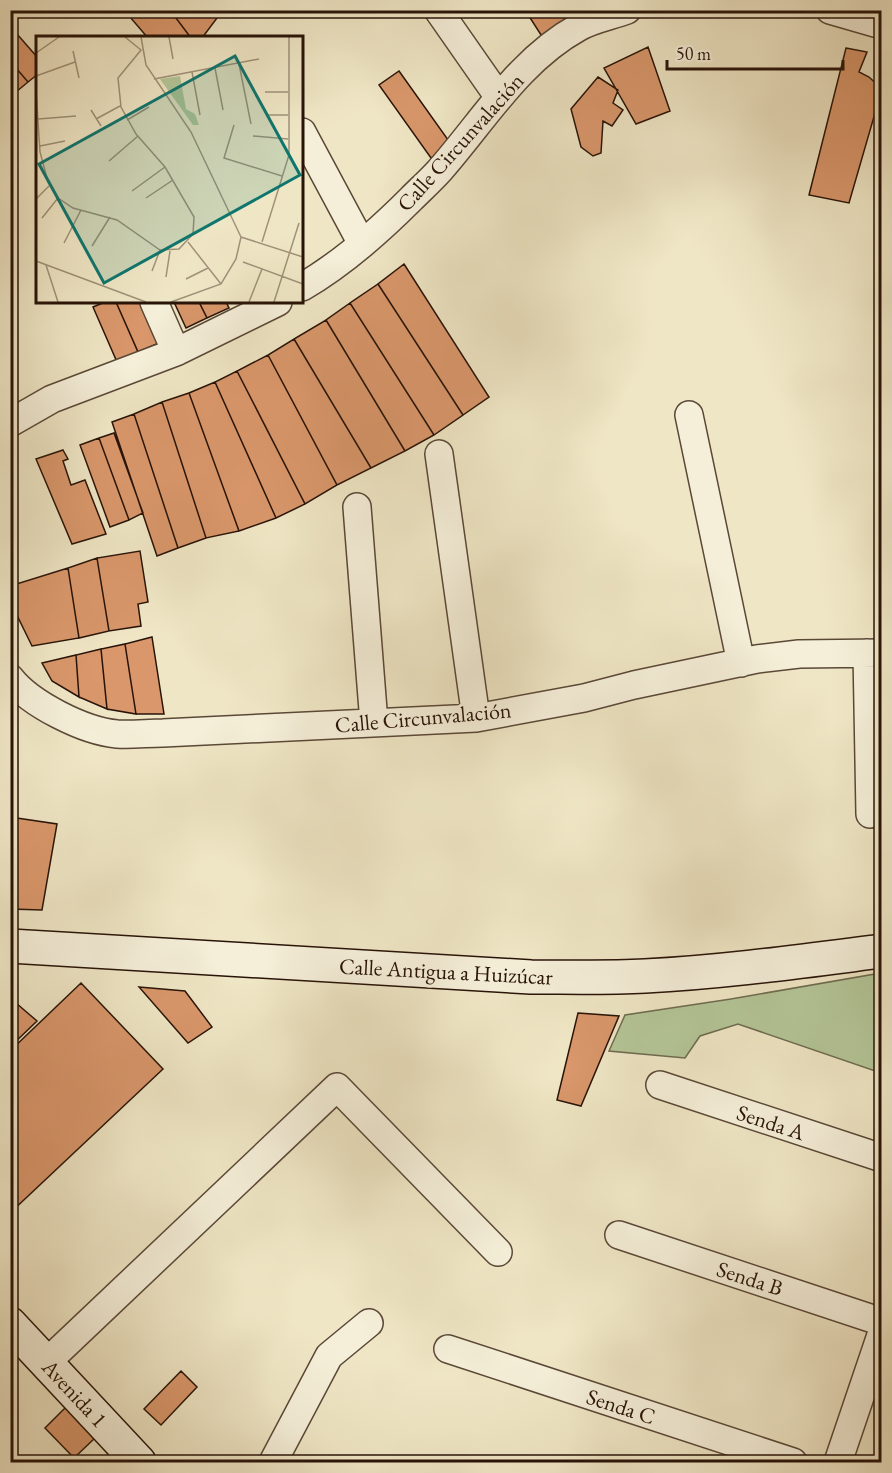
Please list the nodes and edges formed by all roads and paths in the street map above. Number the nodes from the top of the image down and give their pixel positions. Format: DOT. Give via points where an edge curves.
graph roads {
  1 [pos="438,10"];
  2 [pos="627,10"];
  3 [pos="831,10"];
  4 [pos="882,25"];
  5 [pos="498,96"];
  6 [pos="303,134"];
  7 [pos="362,244"];
  8 [pos="303,286"];
  9 [pos="154,303"];
  10 [pos="276,303"];
  11 [pos="176,352"];
  12 [pos="690,415"];
  13 [pos="11,423"];
  14 [pos="439,454"];
  15 [pos="357,507"];
  16 [pos="874,653"];
  17 [pos="741,663"];
  18 [pos="10,678"];
  19 [pos="476,718"];
  20 [pos="374,723"];
  21 [pos="870,814"];
  22 [pos="10,946"];
  23 [pos="882,951"];
  24 [pos="660,1085"];
  25 [pos="882,1158"];
  26 [pos="619,1235"];
  27 [pos="498,1252"];
  28 [pos="882,1322"];
  29 [pos="369,1323"];
  30 [pos="10,1324"];
  31 [pos="882,1332"];
  32 [pos="448,1349"];
  33 [pos="47,1362"];
  34 [pos="139,1462"];
  35 [pos="273,1462"];
  36 [pos="793,1462"];
  37 [pos="838,1462"];
  1 -- 5 [label="street"];
  2 -- 5 [label="street, Calle Circunvalación" via="581,26 556,42"];
  3 -- 4 [label="street"];
  5 -- 7 [label="street, Calle Circunvalación" via="438,172"];
  6 -- 7 [label="street"];
  7 -- 8 [label="street, Calle Circunvalación"];
  9 -- 11 [label="street"];
  10 -- 11 [label="street"];
  11 -- 13 [label="street" via="52,399"];
  12 -- 17 [label="street"];
  14 -- 19 [label="street"];
  15 -- 20 [label="street"];
  16 -- 17 [label="street, Calle Circunvalación" via="799,654"];
  16 -- 21 [label="street"];
  17 -- 19 [label="street, Calle Circunvalación"];
  18 -- 20 [label="street, Calle Circunvalación" via="22,691 60,716 116,734"];
  19 -- 20 [label="street, Calle Circunvalación"];
  22 -- 23 [label="main road, Calle Antigua a Huizúcar" via="591,978 731,969"];
  24 -- 25 [label="street, Senda A"];
  26 -- 28 [label="street, Senda B"];
  27 -- 33 [label="street" via="337,1087"];
  29 -- 35 [label="street" via="329,1356"];
  30 -- 33 [label="main road, Avenida 1"];
  31 -- 37 [label="street"];
  32 -- 36 [label="street, Senda C"];
  33 -- 34 [label="main road, Avenida 1"];
}
